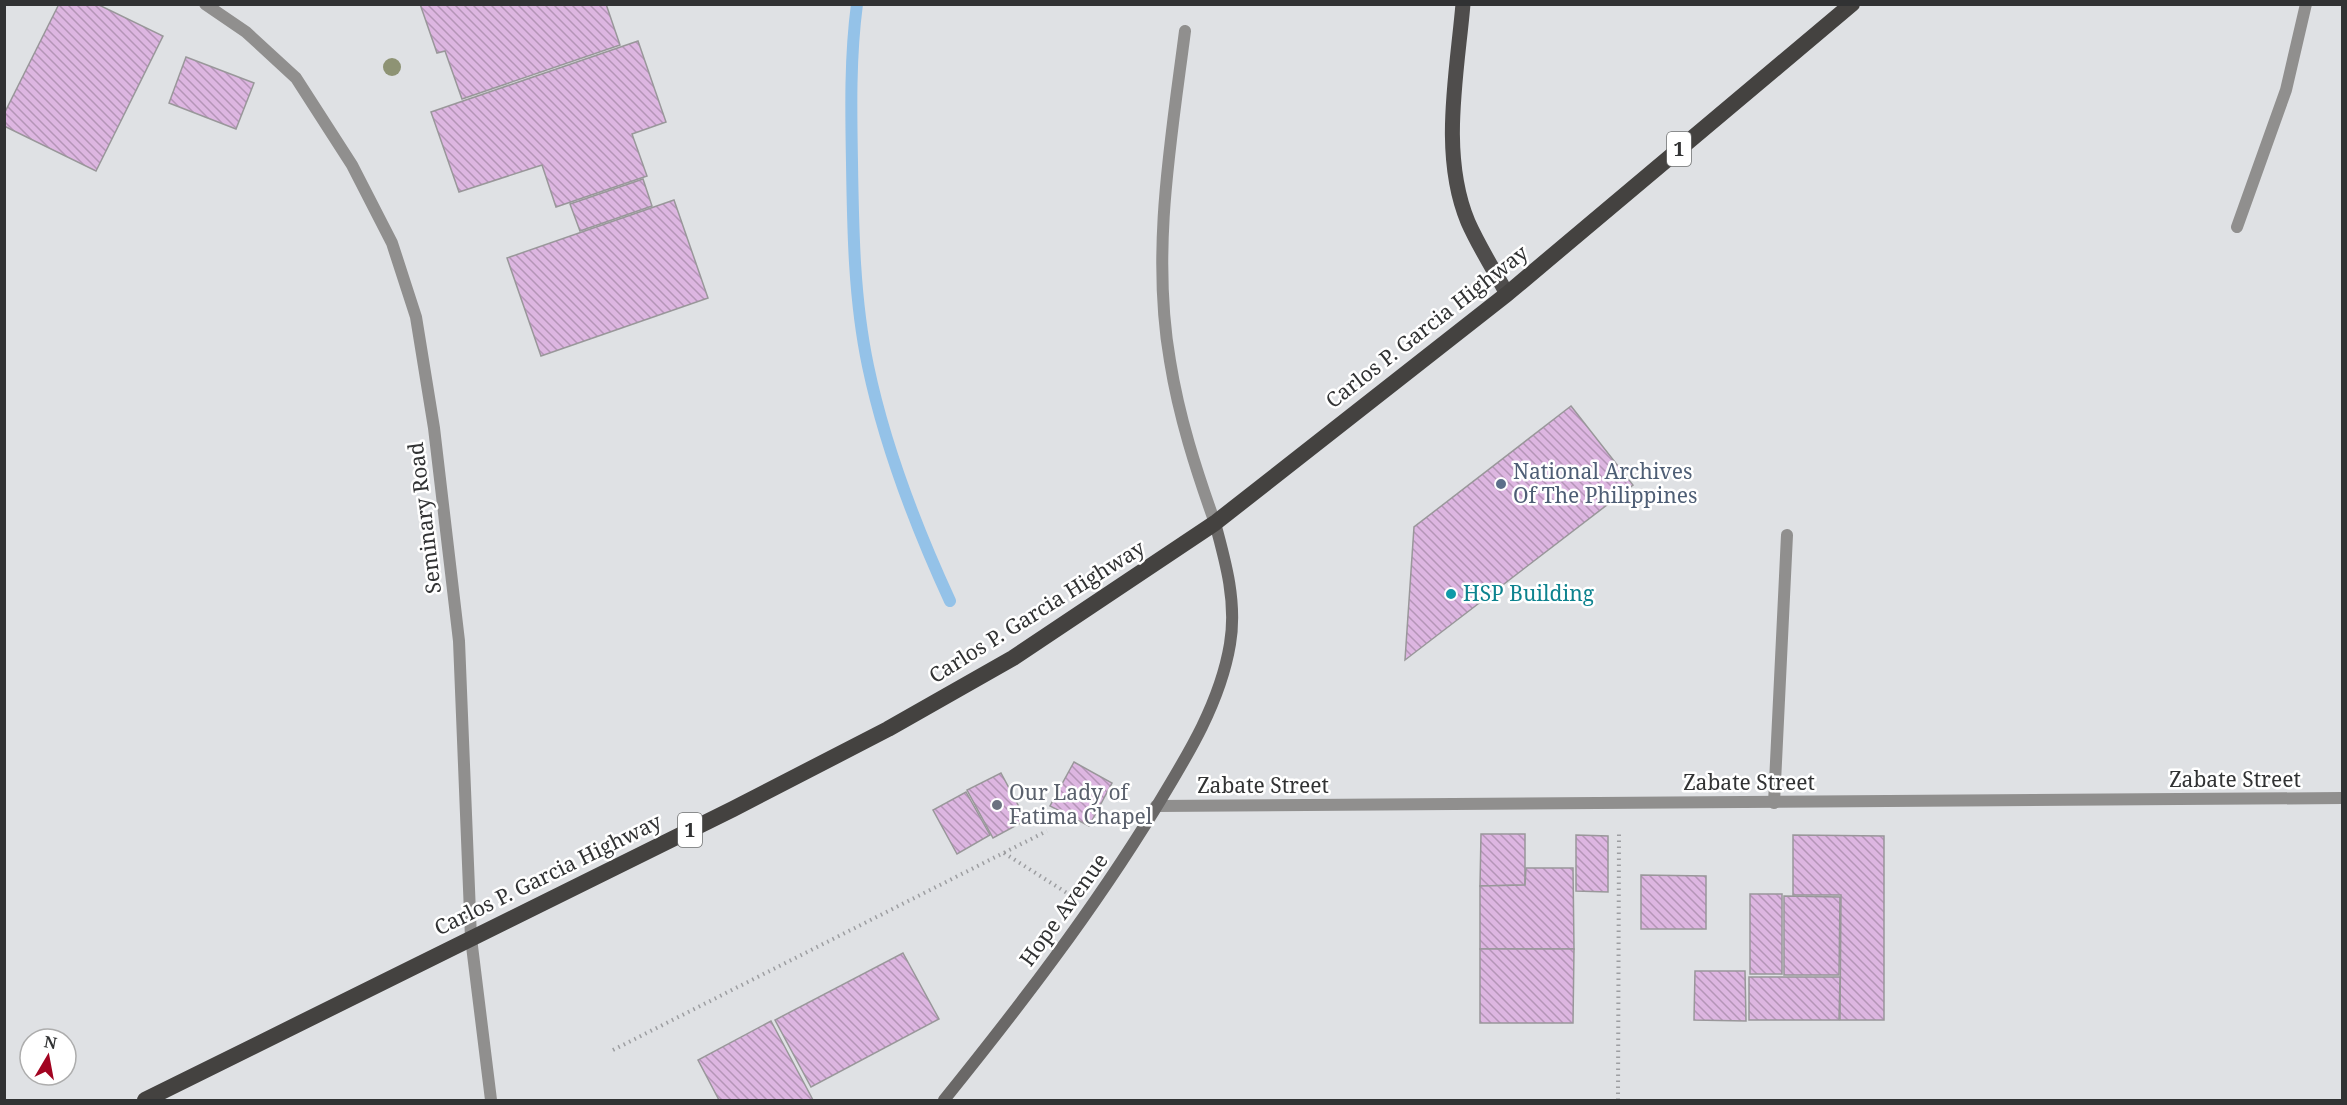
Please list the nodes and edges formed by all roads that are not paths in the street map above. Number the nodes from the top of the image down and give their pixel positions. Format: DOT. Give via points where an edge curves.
graph roads {
  1 [pos="205,4"];
  2 [pos="1463,4"];
  3 [pos="1852,4"];
  4 [pos="2306,4"];
  5 [pos="1185,31"];
  6 [pos="2237,227"];
  7 [pos="1507,294"];
  8 [pos="1215,523"];
  9 [pos="1787,535"];
  10 [pos="2343,798"];
  11 [pos="1774,803"];
  12 [pos="1156,807"];
  13 [pos="471,938"];
  14 [pos="145,1101"];
  15 [pos="490,1101"];
  16 [pos="944,1101"];
  1 -- 13 [label="street, Seminary Road" via="246,32 296,78 352,165 392,243 416,317 459,641"];
  2 -- 7 [label="main road" via="1453,143 1458,184 1468,221"];
  3 -- 7 [label="highway, Carlos P. Garcia Highway / 1"];
  4 -- 6 [label="street" via="2286,90"];
  5 -- 8 [label="street" via="1167,172 1162,244 1164,303 1181,416"];
  7 -- 8 [label="highway, Carlos P. Garcia Highway / 1"];
  8 -- 12 [label="main road, Hope Avenue" via="1231,585 1230,644 1221,681 1204,722"];
  8 -- 13 [label="highway, Carlos P. Garcia Highway / 1" via="1013,658 888,729"];
  9 -- 11 [label="street"];
  10 -- 11 [label="street, Zabate Street"];
  11 -- 12 [label="street, Zabate Street"];
  12 -- 16 [label="main road, Hope Avenue" via="1045,971"];
  13 -- 14 [label="highway, Carlos P. Garcia Highway / 1"];
  13 -- 15 [label="street, Seminary Road"];
}
